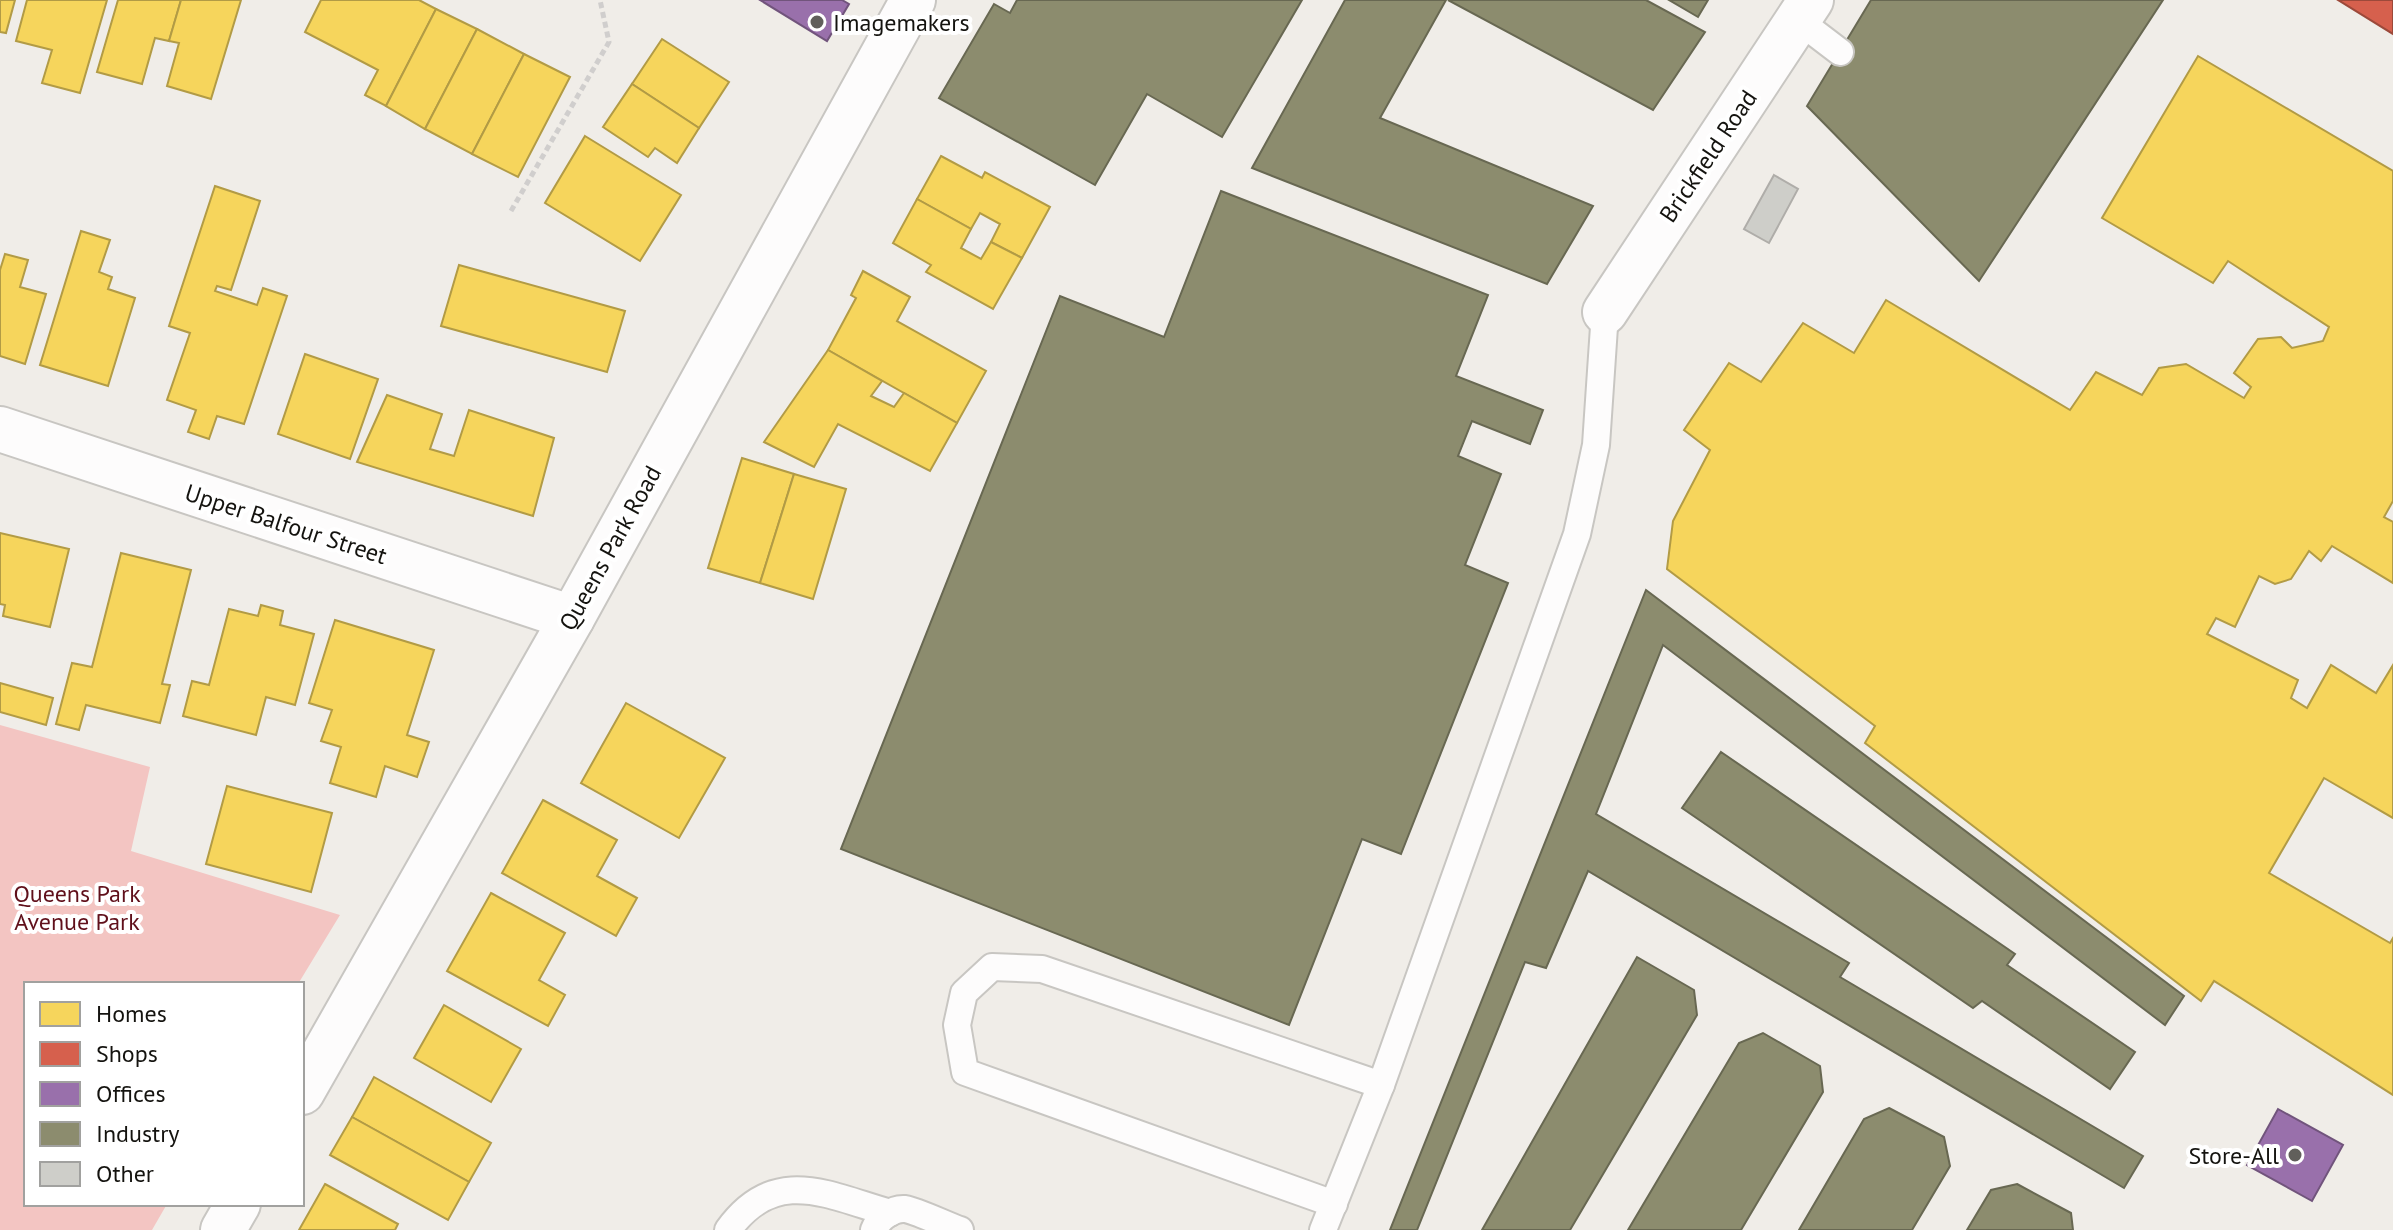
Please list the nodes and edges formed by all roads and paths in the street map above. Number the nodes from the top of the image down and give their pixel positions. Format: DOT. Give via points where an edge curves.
graph roads {
  1 [pos="600,0"];
  2 [pos="913,0"];
  3 [pos="1804,10"];
  4 [pos="1840,52"];
  5 [pos="511,211"];
  6 [pos="1605,312"];
  7 [pos="0,429"];
  8 [pos="572,618"];
  9 [pos="1381,1085"];
  10 [pos="304,1088"];
  11 [pos="1334,1204"];
  12 [pos="237,1206"];
  13 [pos="882,1221"];
  14 [pos="223,1230"];
  15 [pos="728,1230"];
  16 [pos="960,1230"];
  17 [pos="1323,1230"];
  1 -- 5 [label="path" via="609,42"];
  2 -- 8 [label="street, Queens Park Road"];
  3 -- 4 [label="lane"];
  3 -- 6 [label="street, Brickfield Road"];
  6 -- 9 [label="lane" via="1596,445 1577,534"];
  7 -- 8 [label="street, Upper Balfour Street"];
  8 -- 10 [label="street, Queens Park Road"];
  9 -- 11 [label="lane"];
  9 -- 11 [label="lane" via="1042,969 992,967 964,993 957,1025 965,1072"];
  11 -- 17 [label="lane"];
  12 -- 14 [label="street"];
  13 -- 15 [label="lane" via="803,1189 774,1191"];
  13 -- 16 [label="lane" via="904,1209"];
}
